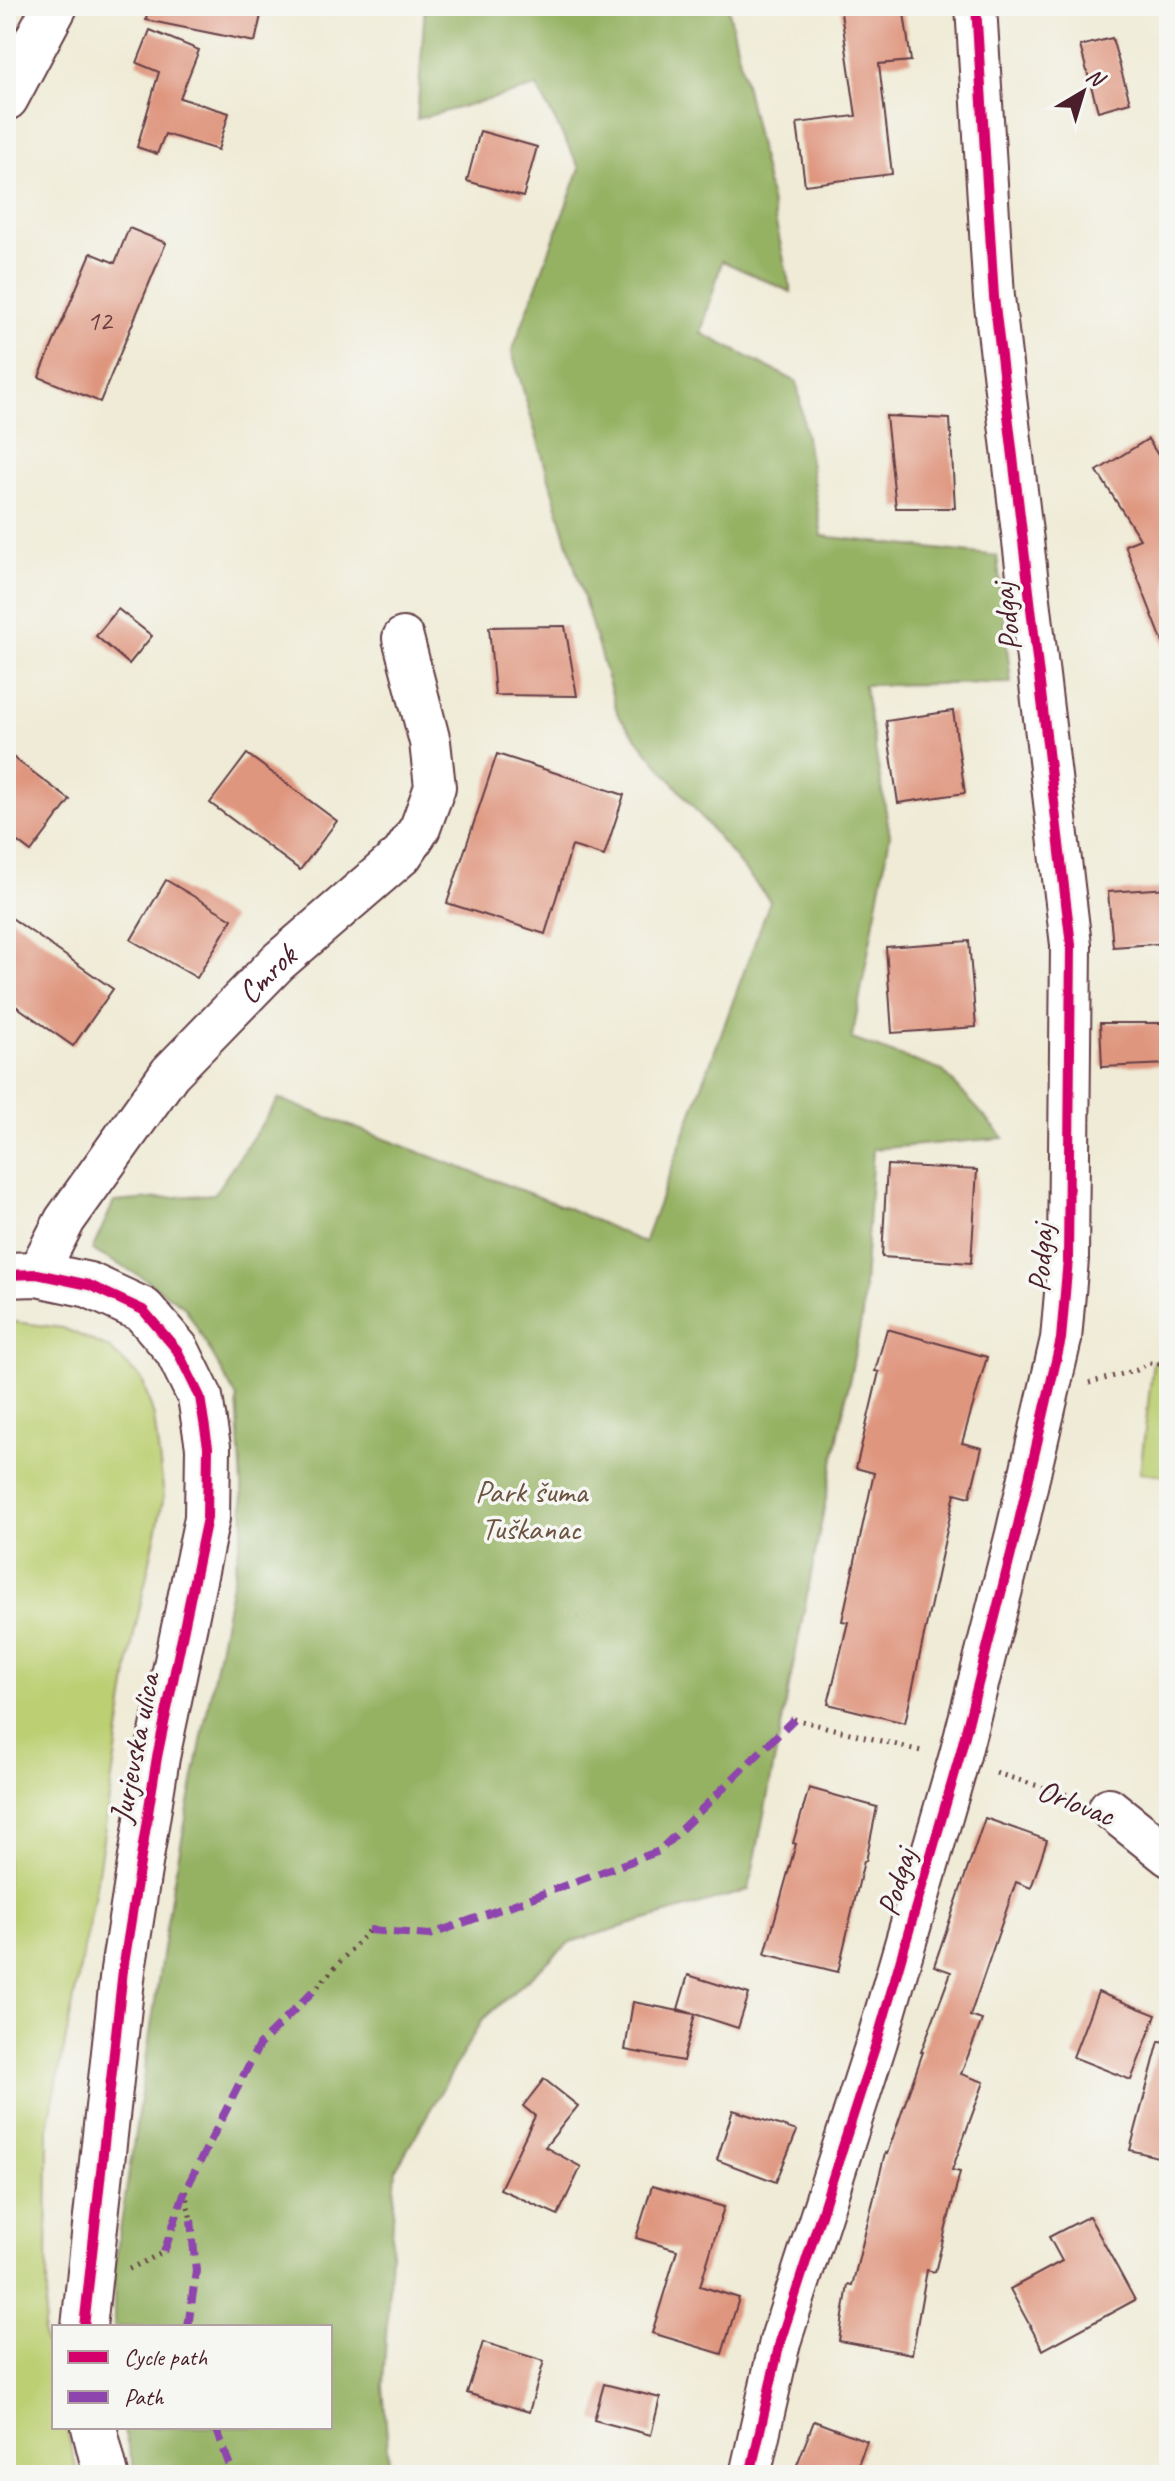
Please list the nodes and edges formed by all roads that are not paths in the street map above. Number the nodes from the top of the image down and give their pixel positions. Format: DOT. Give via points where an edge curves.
graph roads {
  1 [pos="55,6"];
  2 [pos="976,6"];
  3 [pos="6,98"];
  4 [pos="403,638"];
  5 [pos="21,1275"];
  6 [pos="1109,1808"];
  7 [pos="1169,1856"];
  8 [pos="84,2325"];
  9 [pos="94,2429"];
  10 [pos="106,2475"];
  11 [pos="750,2475"];
  1 -- 3 [label="street"];
  2 -- 11 [label="street, Podgaj" via="994,297 1071,945 1068,1259 1061,1339 958,1762 877,2041 780,2342"];
  4 -- 5 [label="street, Cmrok" via="430,742 435,787 420,828 402,855 278,962 170,1073"];
  5 -- 8 [label="street, Jurjevska ulica" via="89,1285 143,1310 177,1350 200,1397 208,1447 207,1518 157,1757 123,1970"];
  6 -- 7 [label="street, Orlovac"];
  9 -- 10 [label="street"];
}
